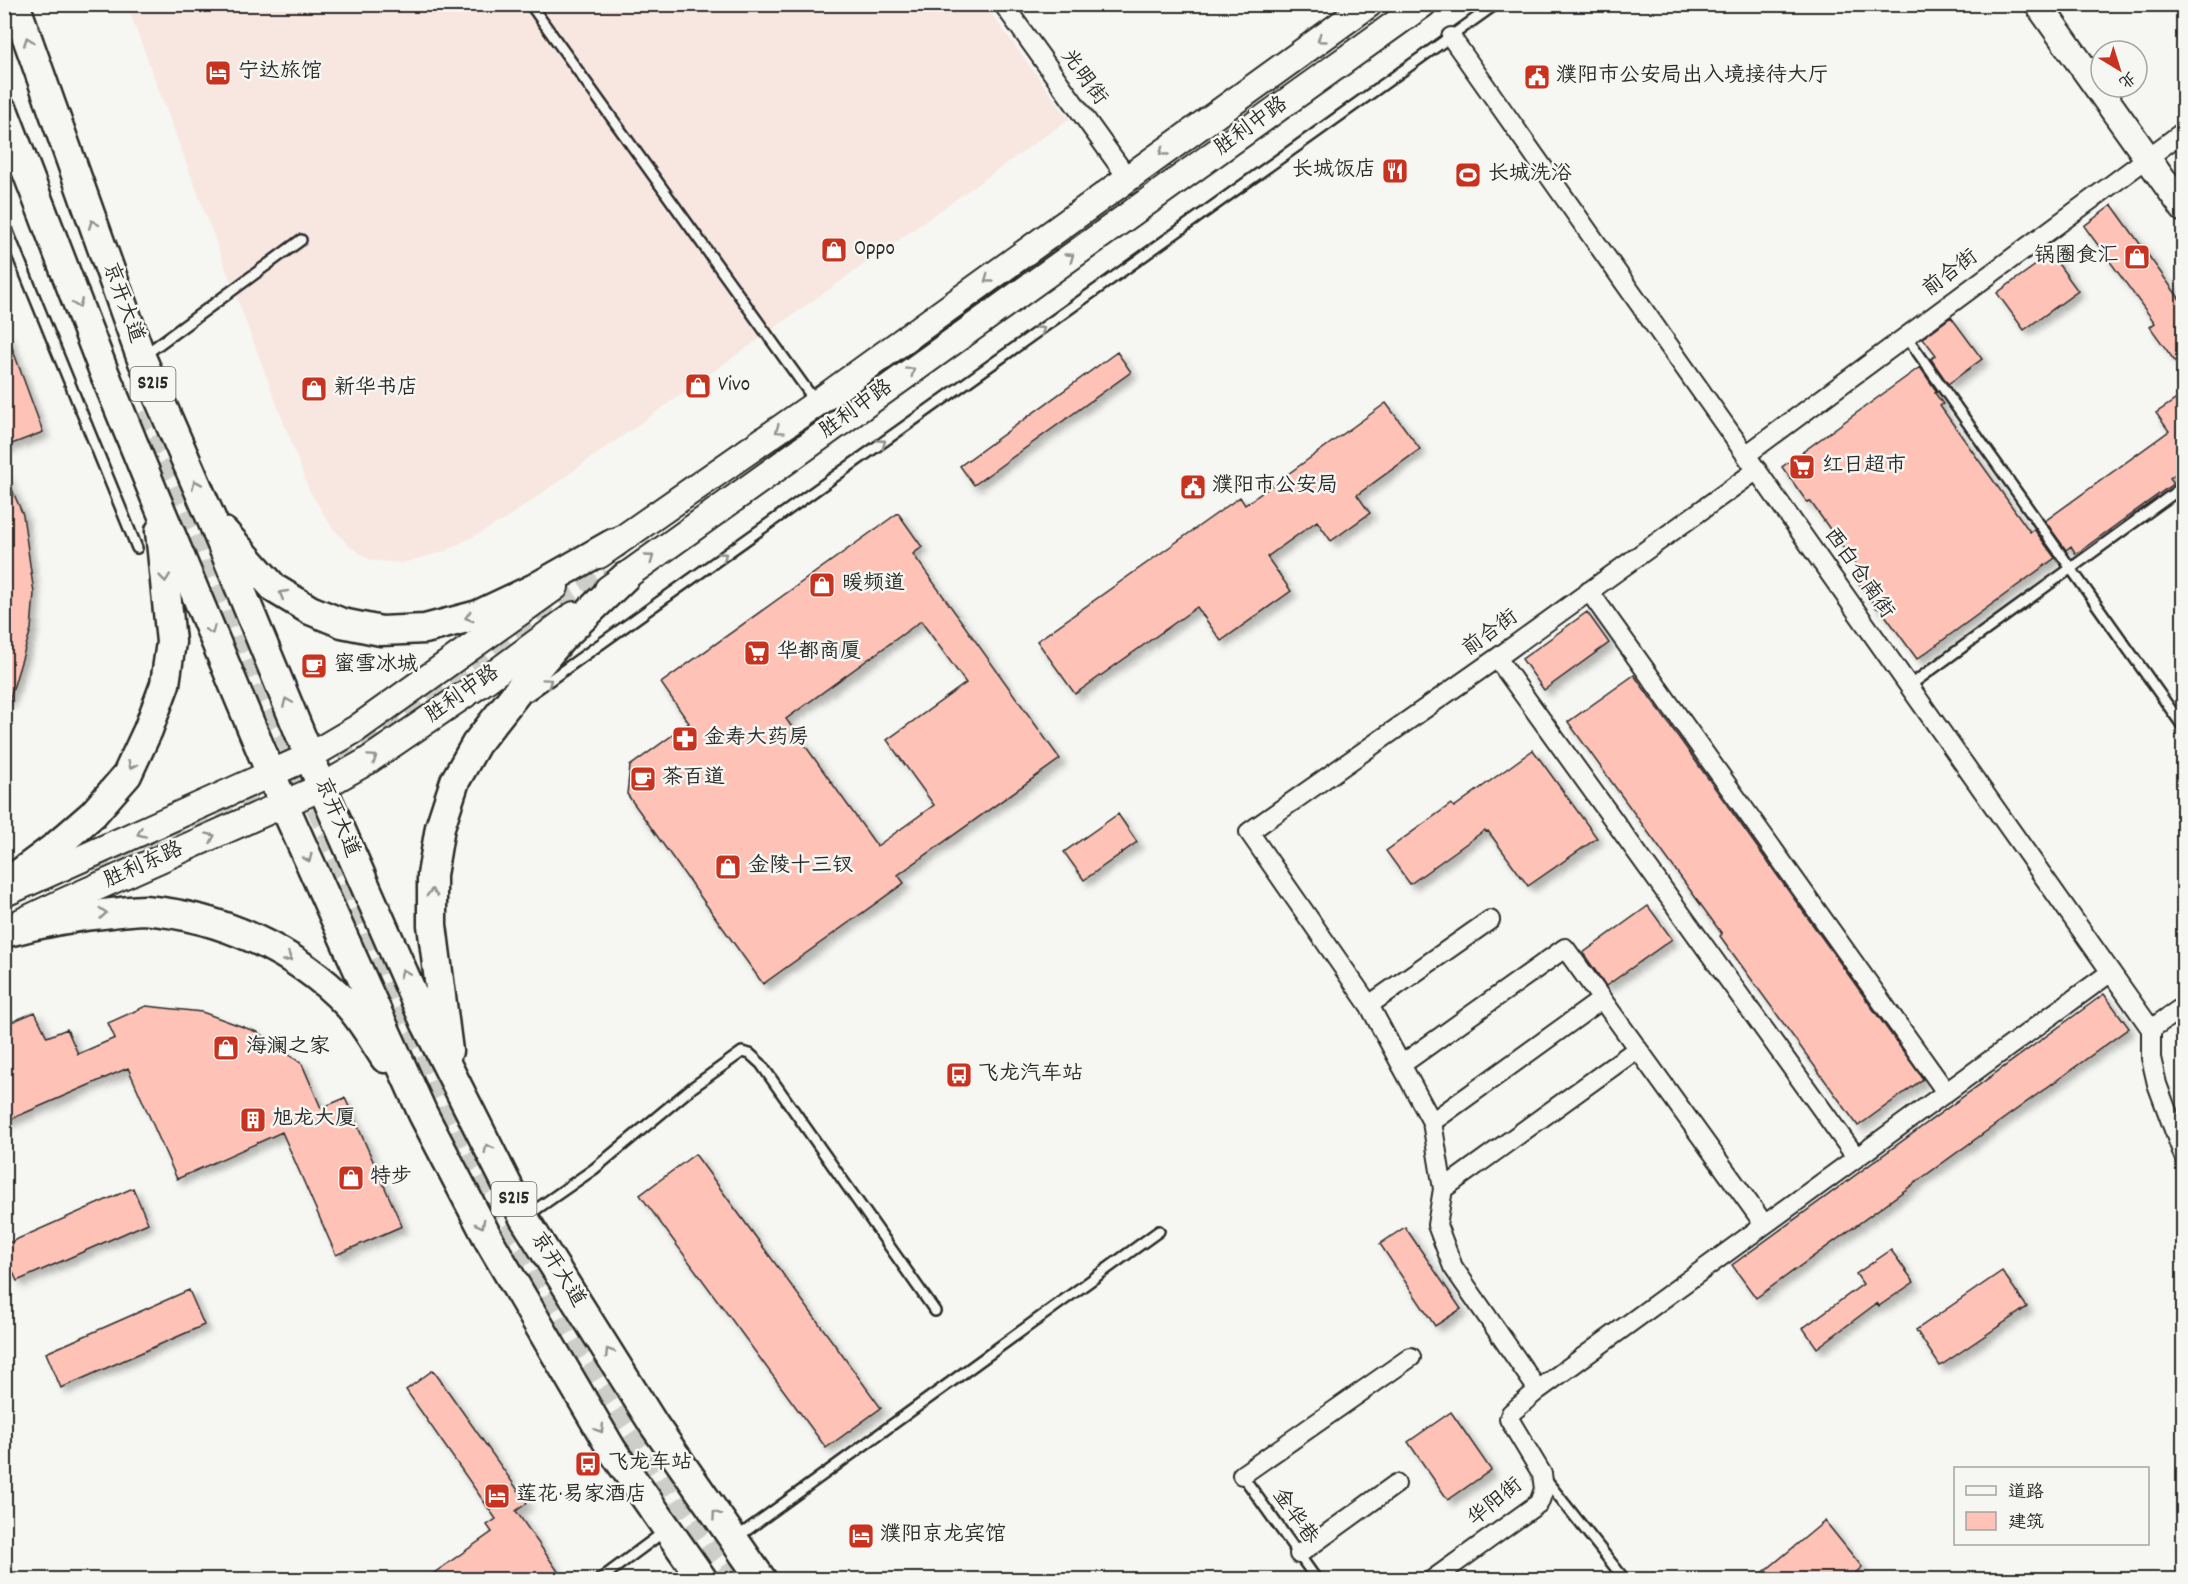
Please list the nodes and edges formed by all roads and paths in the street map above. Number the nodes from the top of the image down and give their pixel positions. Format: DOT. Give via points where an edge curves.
graph roads {
  1 [pos="15,4"];
  2 [pos="530,4"];
  3 [pos="1003,4"];
  4 [pos="1369,4"];
  5 [pos="1423,4"];
  6 [pos="1496,4"];
  7 [pos="2038,4"];
  8 [pos="1451,36"];
  9 [pos="4,112"];
  10 [pos="2184,131"];
  11 [pos="2146,157"];
  12 [pos="14,169"];
  13 [pos="1127,177"];
  14 [pos="2184,209"];
  15 [pos="4,222"];
  16 [pos="301,240"];
  17 [pos="1906,336"];
  18 [pos="141,357"];
  19 [pos="816,403"];
  20 [pos="1746,455"];
  21 [pos="1757,470"];
  22 [pos="2184,486"];
  23 [pos="156,499"];
  24 [pos="211,518"];
  25 [pos="614,543"];
  26 [pos="137,548"];
  27 [pos="2070,568"];
  28 [pos="625,576"];
  29 [pos="1589,591"];
  30 [pos="1497,658"];
  31 [pos="1909,686"];
  32 [pos="499,715"];
  33 [pos="2184,728"];
  34 [pos="310,756"];
  35 [pos="271,774"];
  36 [pos="322,787"];
  37 [pos="284,805"];
  38 [pos="4,885"];
  39 [pos="4,893"];
  40 [pos="1490,920"];
  41 [pos="4,932"];
  42 [pos="2111,972"];
  43 [pos="1601,1000"];
  44 [pos="1369,1005"];
  45 [pos="2184,1006"];
  46 [pos="2151,1029"];
  47 [pos="1637,1049"];
  48 [pos="1401,1065"];
  49 [pos="451,1076"];
  50 [pos="1946,1092"];
  51 [pos="423,1114"];
  52 [pos="1432,1122"];
  53 [pos="1856,1157"];
  54 [pos="2184,1157"];
  55 [pos="1443,1189"];
  56 [pos="524,1218"];
  57 [pos="1764,1224"];
  58 [pos="1159,1231"];
  59 [pos="935,1311"];
  60 [pos="1411,1357"];
  61 [pos="1538,1390"];
  62 [pos="1542,1474"];
  63 [pos="1242,1475"];
  64 [pos="1396,1484"];
  65 [pos="667,1530"];
  66 [pos="734,1539"];
  67 [pos="1299,1554"];
  68 [pos="599,1580"];
  69 [pos="703,1580"];
  70 [pos="762,1580"];
  71 [pos="1317,1580"];
  72 [pos="1431,1580"];
  73 [pos="1625,1580"];
  18 -- 1 [label="main road, 京开大道 / S215, one-way"];
  2 -- 19 [label="lane"];
  3 -- 13 [label="street, 光明街"];
  4 -- 13 [label="main road, 胜利中路, one-way"];
  28 -- 5 [label="main road, 胜利中路, one-way"];
  6 -- 8 [label="lane"];
  7 -- 11 [label="main road"];
  8 -- 20 [label="street, 西白仓南街"];
  32 -- 8 [label="lane, one-way"];
  9 -- 12 [label="main road, 京开大道 / S215"];
  10 -- 11 [label="street, 前合街"];
  11 -- 14 [label="main road"];
  11 -- 17 [label="street, 前合街"];
  12 -- 23 [label="main road, 京开大道 / S215, one-way"];
  13 -- 19 [label="main road, 胜利中路, one-way"];
  15 -- 26 [label="lane"];
  16 -- 18 [label="lane"];
  17 -- 20 [label="street, 前合街"];
  17 -- 27 [label="lane"];
  24 -- 18 [label="main road, 京开大道 / S215, one-way"];
  19 -- 25 [label="main road, 胜利中路, one-way"];
  20 -- 21 [label="street, 西白仓南街"];
  21 -- 29 [label="street, 前合街"];
  21 -- 31 [label="street, 西白仓南街"];
  22 -- 27 [label="lane"];
  23 -- 35 [label="main road, 京开大道 / S215, one-way"];
  23 -- 38 [label="main road, one-way" via="171,642 165,684 148,730 127,775 93,814"];
  25 -- 24 [label="main road, one-way" via="478,615 426,629 381,632 342,623 275,590"];
  34 -- 24 [label="main road, 京开大道 / S215, one-way"];
  25 -- 34 [label="main road, 胜利中路" via="472,648 356,729"];
  27 -- 31 [label="lane"];
  27 -- 33 [label="lane"];
  28 -- 32 [label="main road" via="561,639"];
  36 -- 28 [label="main road, 胜利中路, one-way" via="366,762 486,680"];
  29 -- 30 [label="street, 前合街"];
  29 -- 50 [label="street"];
  30 -- 44 [label="street, 前合街" via="1249,832"];
  30 -- 53 [label="street"];
  31 -- 42 [label="street, 西白仓南街"];
  49 -- 32 [label="main road, one-way" via="432,925 432,875 440,827 454,781"];
  34 -- 35 [label="main road, 胜利中路"];
  34 -- 36 [label="main road, 京开大道 / S215"];
  35 -- 37 [label="main road, 京开大道 / S215"];
  35 -- 39 [label="main road, 胜利东路, one-way"];
  36 -- 37 [label="main road, 胜利中路"];
  49 -- 36 [label="main road, 京开大道 / S215, one-way"];
  41 -- 37 [label="main road, 胜利东路, one-way"];
  37 -- 51 [label="main road, 京开大道 / S215, one-way"];
  40 -- 44 [label="street"];
  41 -- 51 [label="main road, one-way" via="52,920 143,910 237,930 320,979 349,1006"];
  42 -- 46 [label="street, 西白仓南街"];
  42 -- 50 [label="street"];
  43 -- 47 [label="street"];
  43 -- 48 [label="street" via="1565,948"];
  43 -- 52 [label="street"];
  44 -- 48 [label="street"];
  45 -- 46 [label="street"];
  46 -- 54 [label="street" via="2153,1067"];
  47 -- 55 [label="street"];
  47 -- 57 [label="street"];
  48 -- 52 [label="street"];
  56 -- 49 [label="main road, 京开大道 / S215, one-way"];
  50 -- 53 [label="street"];
  51 -- 65 [label="main road, 京开大道 / S215, one-way" via="490,1242 558,1359 612,1450"];
  52 -- 55 [label="street"];
  53 -- 57 [label="street"];
  55 -- 61 [label="street" via="1437,1225 1453,1267"];
  56 -- 59 [label="lane" via="594,1169 742,1052 761,1064"];
  66 -- 56 [label="main road, 京开大道 / S215, one-way" via="654,1425"];
  57 -- 61 [label="street"];
  58 -- 66 [label="lane"];
  60 -- 63 [label="street"];
  61 -- 62 [label="street, 华阳街" via="1510,1413 1509,1419"];
  62 -- 72 [label="street, 华阳街" via="1544,1489 1539,1503"];
  62 -- 73 [label="lane"];
  63 -- 67 [label="lane, 金华巷"];
  64 -- 67 [label="street"];
  65 -- 68 [label="lane"];
  65 -- 69 [label="main road, 京开大道 / S215"];
  66 -- 70 [label="main road, 京开大道 / S215"];
  67 -- 71 [label="lane, 金华巷"];
}
